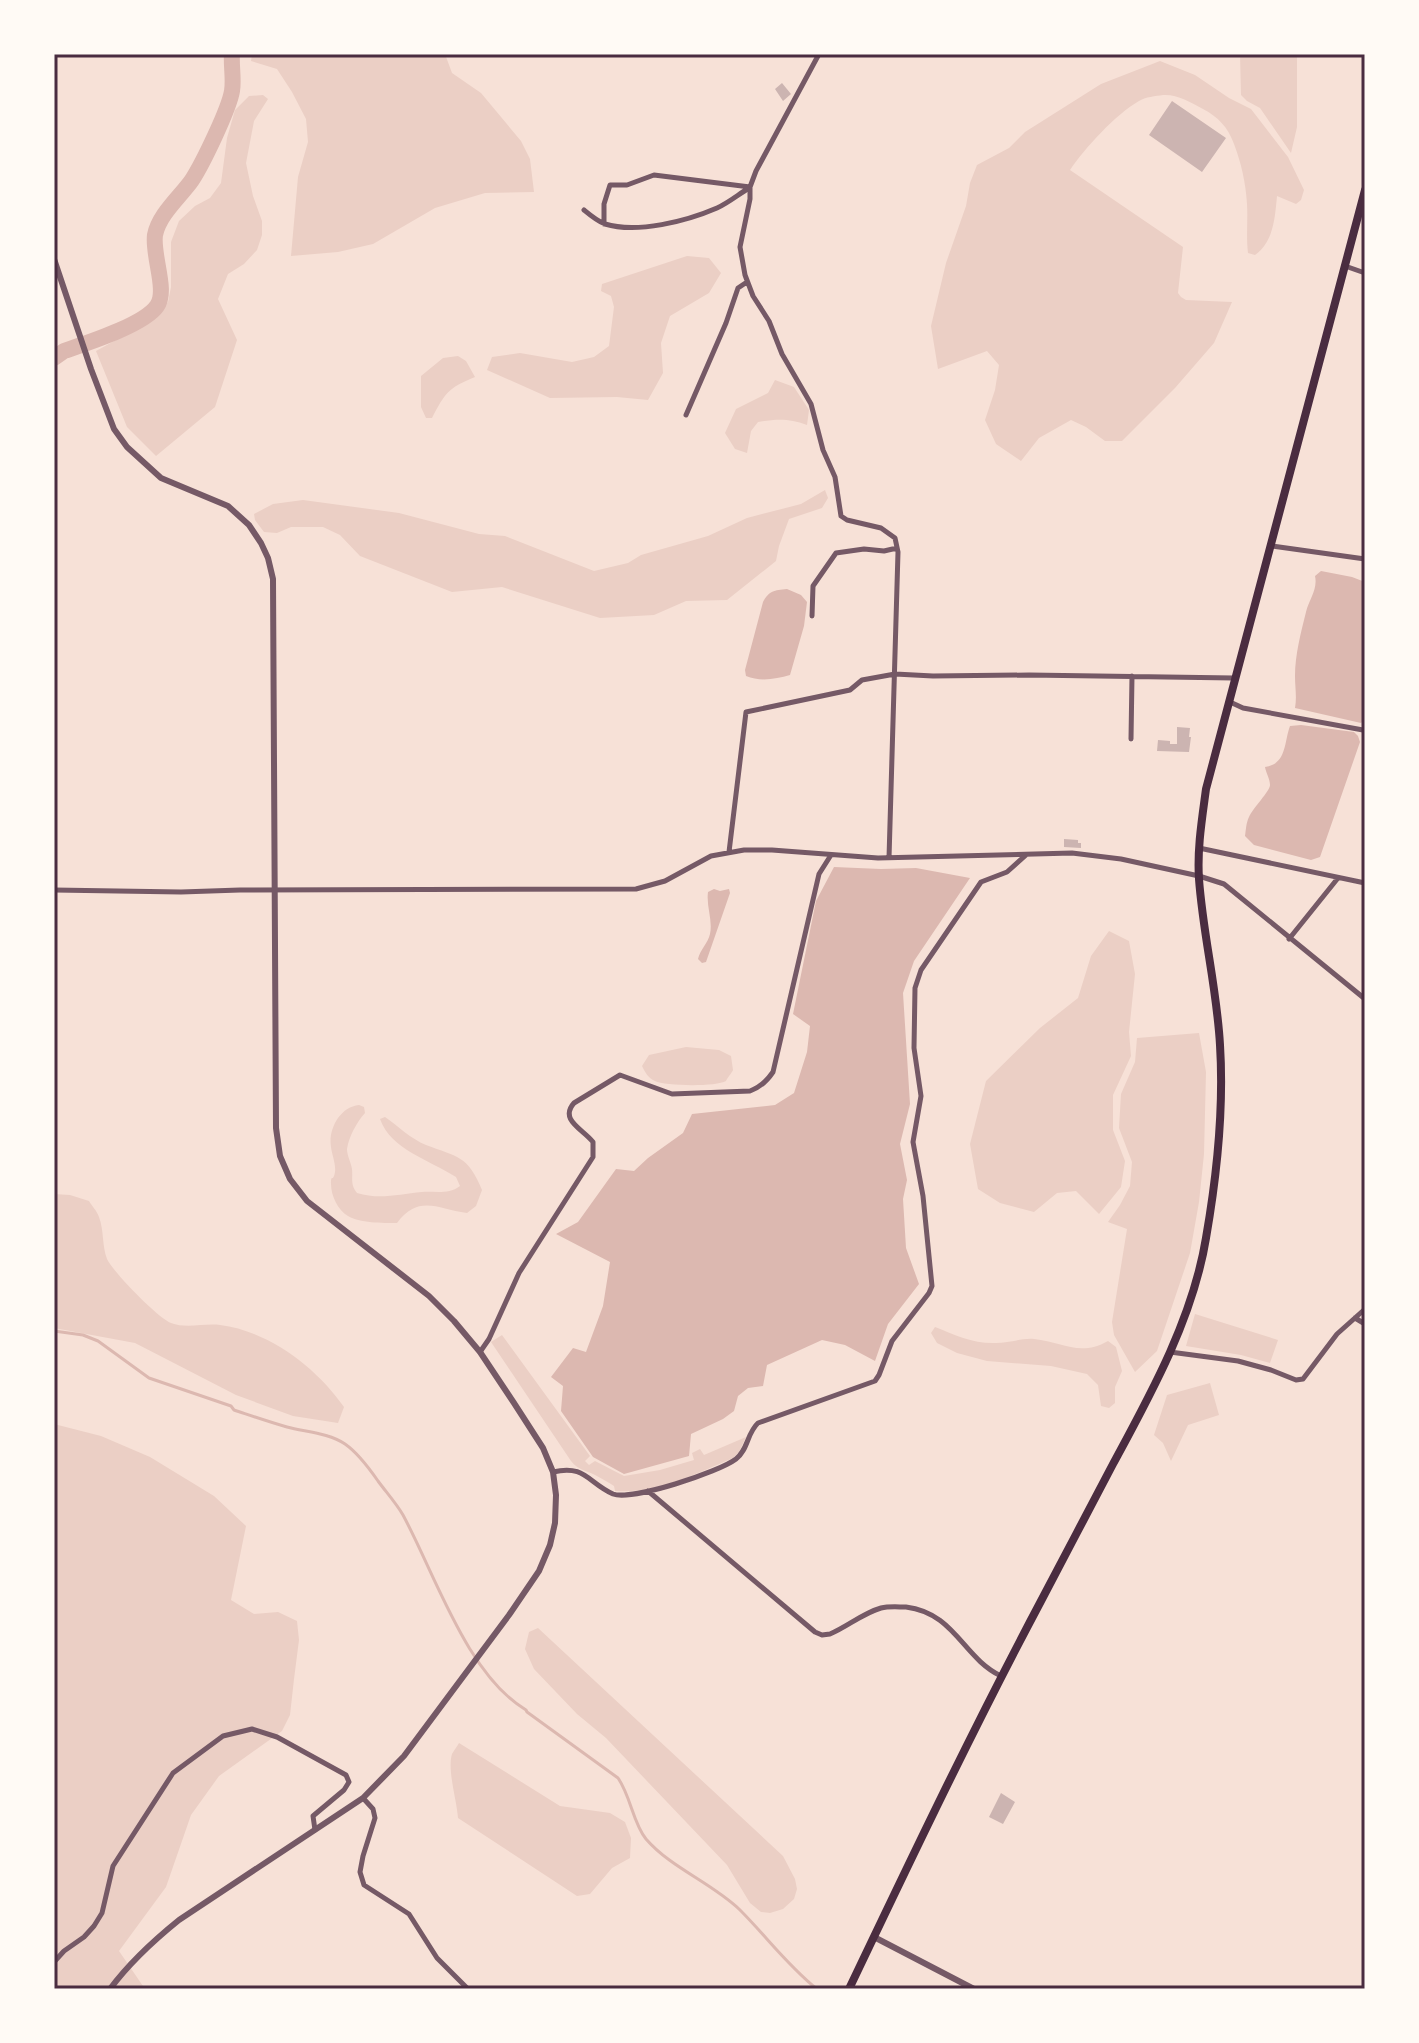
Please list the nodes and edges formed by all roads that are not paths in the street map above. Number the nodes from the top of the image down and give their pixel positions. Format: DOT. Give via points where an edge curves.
graph roads {
  1 [pos="819,54"];
  2 [pos="750,187"];
  3 [pos="1365,190"];
  4 [pos="584,210"];
  5 [pos="604,224"];
  6 [pos="54,259"];
  7 [pos="1345,266"];
  8 [pos="1365,273"];
  9 [pos="747,282"];
  10 [pos="686,415"];
  11 [pos="1272,546"];
  12 [pos="897,548"];
  13 [pos="1365,559"];
  14 [pos="812,616"];
  15 [pos="895,674"];
  16 [pos="1132,676"];
  17 [pos="1234,678"];
  18 [pos="1229,701"];
  19 [pos="1365,732"];
  20 [pos="1131,739"];
  21 [pos="1199,848"];
  22 [pos="729,852"];
  23 [pos="1027,854"];
  24 [pos="831,855"];
  25 [pos="889,858"];
  26 [pos="1199,876"];
  27 [pos="1338,878"];
  28 [pos="1365,883"];
  29 [pos="54,890"];
  30 [pos="275,890"];
  31 [pos="1289,939"];
  32 [pos="1365,999"];
  33 [pos="1365,1309"];
  34 [pos="1355,1318"];
  35 [pos="1365,1324"];
  36 [pos="480,1352"];
  37 [pos="1169,1352"];
  38 [pos="553,1472"];
  39 [pos="647,1490"];
  40 [pos="1001,1676"];
  41 [pos="363,1798"];
  42 [pos="315,1830"];
  43 [pos="874,1937"];
  44 [pos="54,1962"];
  45 [pos="850,1986"];
  46 [pos="110,1989"];
  47 [pos="468,1989"];
  48 [pos="974,1989"];
  1 -- 2 [label="street"];
  2 -- 5 [label="street" via="718,207 671,222 645,227"];
  2 -- 5 [label="street" via="654,175 610,185"];
  2 -- 9 [label="street" via="740,247"];
  3 -- 7 [label="highway"];
  4 -- 5 [label="street"];
  6 -- 30 [label="street" via="114,429 161,478 228,506 249,525 268,558 273,579"];
  7 -- 8 [label="street"];
  7 -- 11 [label="highway"];
  9 -- 10 [label="street" via="738,288"];
  9 -- 12 [label="street" via="811,404 835,477 841,516 881,528 895,538"];
  11 -- 13 [label="street"];
  11 -- 17 [label="highway"];
  12 -- 14 [label="street" via="836,553 813,586"];
  12 -- 15 [label="street"];
  15 -- 16 [label="street"];
  15 -- 22 [label="street" via="862,680 850,690 746,712"];
  15 -- 25 [label="street"];
  16 -- 17 [label="street"];
  16 -- 20 [label="street"];
  17 -- 18 [label="highway"];
  18 -- 19 [label="street"];
  18 -- 21 [label="highway" via="1206,789"];
  21 -- 26 [label="highway"];
  21 -- 27 [label="street"];
  22 -- 24 [label="street"];
  22 -- 30 [label="street" via="636,889"];
  23 -- 25 [label="street"];
  23 -- 26 [label="street" via="1121,859"];
  23 -- 39 [label="street" via="1007,872 981,882 921,970 915,988 914,1048 921,1096 913,1142 923,1196 929,1293 892,1341 875,1381 758,1423 735,1460 682,1483"];
  24 -- 25 [label="street"];
  24 -- 36 [label="street" via="819,874 767,1081 750,1091 672,1094 620,1075 574,1103 570,1120 593,1142 593,1157 519,1273"];
  26 -- 31 [label="street" via="1224,884"];
  26 -- 37 [label="highway" via="1221,1049 1218,1142 1205,1243"];
  27 -- 28 [label="street"];
  27 -- 31 [label="street"];
  29 -- 30 [label="street"];
  30 -- 36 [label="street" via="276,1128 290,1179 307,1201 429,1296"];
  31 -- 32 [label="street"];
  33 -- 34 [label="street"];
  34 -- 35 [label="street"];
  34 -- 37 [label="street" via="1300,1379 1238,1361"];
  36 -- 38 [label="street"];
  37 -- 40 [label="highway"];
  38 -- 39 [label="street" via="572,1469 614,1494"];
  38 -- 41 [label="street" via="555,1523 539,1571 404,1756"];
  39 -- 40 [label="street" via="815,1632 830,1634 881,1608 915,1608 941,1620"];
  40 -- 43 [label="highway"];
  41 -- 42 [label="street"];
  41 -- 47 [label="street" via="375,1818 360,1872 364,1885 409,1914 437,1958"];
  42 -- 44 [label="street" via="313,1816 344,1790 346,1775 252,1729 223,1736 173,1773 113,1866 94,1926"];
  42 -- 46 [label="street" via="179,1920 152,1941"];
  43 -- 45 [label="highway"];
  43 -- 48 [label="street"];
}
